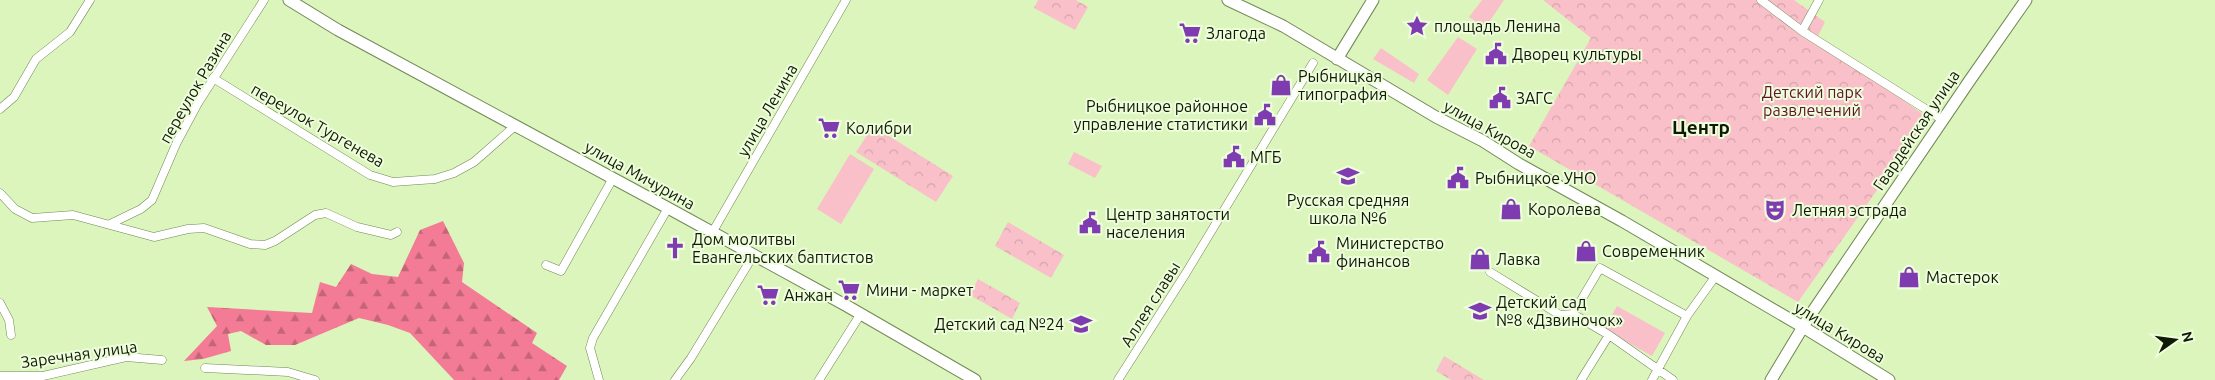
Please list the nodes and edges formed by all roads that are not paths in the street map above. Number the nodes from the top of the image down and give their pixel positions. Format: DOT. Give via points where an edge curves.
graph roads {
  1 [pos="90,0"];
  2 [pos="264,0"];
  3 [pos="289,0"];
  4 [pos="846,0"];
  5 [pos="1228,0"];
  6 [pos="1373,0"];
  7 [pos="1761,0"];
  8 [pos="1819,0"];
  9 [pos="2026,0"];
  10 [pos="1802,30"];
  11 [pos="1337,59"];
  12 [pos="1313,63"];
  13 [pos="213,78"];
  14 [pos="0,109"];
  15 [pos="1943,120"];
  16 [pos="515,126"];
  17 [pos="612,178"];
  18 [pos="0,193"];
  19 [pos="668,208"];
  20 [pos="110,224"];
  21 [pos="397,232"];
  22 [pos="712,233"];
  23 [pos="753,256"];
  24 [pos="546,265"];
  25 [pos="1490,272"];
  26 [pos="1715,277"];
  27 [pos="0,302"];
  28 [pos="1573,314"];
  29 [pos="860,315"];
  30 [pos="1687,316"];
  31 [pos="1803,327"];
  32 [pos="11,335"];
  33 [pos="1609,335"];
  34 [pos="162,360"];
  35 [pos="204,368"];
  36 [pos="1658,370"];
  37 [pos="0,376"];
  38 [pos="315,380"];
  39 [pos="599,380"];
  40 [pos="675,380"];
  41 [pos="819,380"];
  42 [pos="975,380"];
  43 [pos="1118,380"];
  44 [pos="1581,380"];
  45 [pos="1652,380"];
  46 [pos="1673,380"];
  47 [pos="1771,380"];
  48 [pos="1889,380"];
  1 -- 14 [label="street" via="70,32 36,59 14,97"];
  2 -- 13 [label="street, переулок Разина"];
  3 -- 16 [label="street, улица Мичурина"];
  4 -- 22 [label="street, улица Ленина"];
  5 -- 11 [label="street, улица Кирова" via="1283,26"];
  6 -- 11 [label="street"];
  7 -- 10 [label="street"];
  8 -- 10 [label="street"];
  9 -- 15 [label="street, Гвардейская улица"];
  10 -- 15 [label="street"];
  11 -- 26 [label="street, улица Кирова"];
  12 -- 43 [label="street, Аллея славы"];
  13 -- 16 [label="street, переулок Тургенева" via="370,175 393,182 435,179 454,173 474,162"];
  13 -- 20 [label="street, переулок Разина" via="178,142 152,200"];
  15 -- 31 [label="street, Гвардейская улица"];
  16 -- 17 [label="street, улица Мичурина"];
  17 -- 19 [label="street, улица Мичурина"];
  17 -- 24 [label="street" via="561,272"];
  18 -- 20 [label="street" via="15,209 32,218 73,215"];
  19 -- 22 [label="street, улица Мичурина"];
  19 -- 39 [label="street" via="593,338 590,348"];
  20 -- 21 [label="street" via="154,237 188,228 204,228 258,246 271,244 321,213 377,233 391,235"];
  22 -- 23 [label="street, улица Мичурина"];
  23 -- 29 [label="street, улица Мичурина"];
  23 -- 40 [label="street"];
  25 -- 28 [label="street" via="1560,315"];
  26 -- 30 [label="street"];
  26 -- 31 [label="street, улица Кирова"];
  27 -- 32 [label="street" via="9,320"];
  28 -- 30 [label="street" via="1600,268"];
  28 -- 33 [label="street"];
  29 -- 41 [label="street"];
  29 -- 42 [label="street, улица Мичурина"];
  30 -- 36 [label="street"];
  31 -- 47 [label="street, Гвардейская улица"];
  31 -- 48 [label="street, улица Кирова"];
  33 -- 36 [label="street"];
  33 -- 44 [label="street"];
  34 -- 37 [label="street, Заречная улица" via="126,357 43,376"];
  35 -- 38 [label="street" via="288,372"];
  36 -- 45 [label="street"];
  36 -- 46 [label="street"];
}
